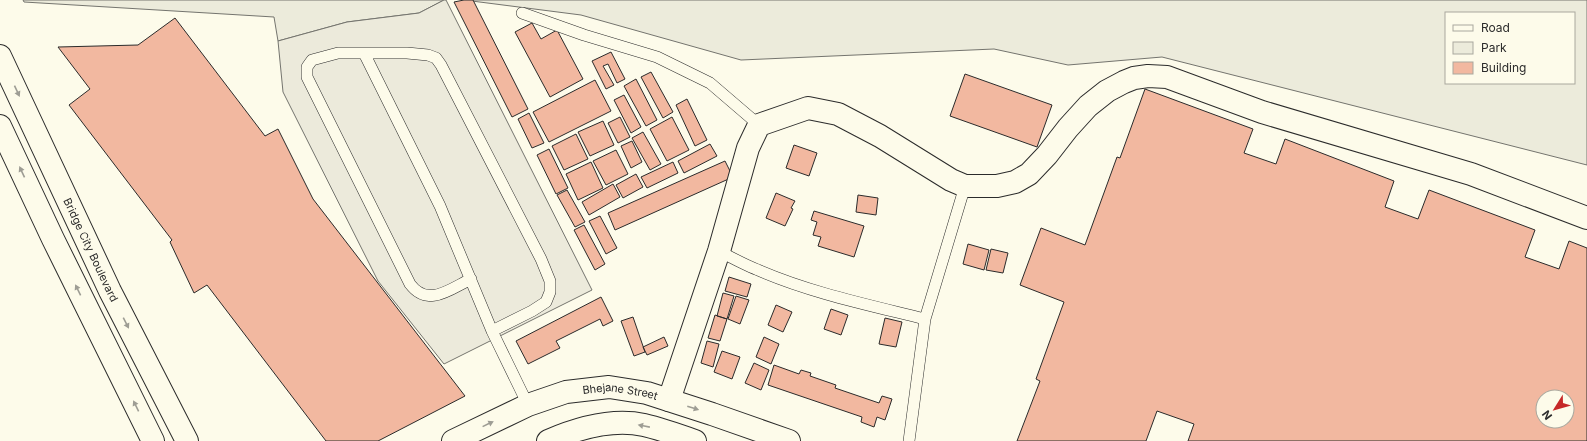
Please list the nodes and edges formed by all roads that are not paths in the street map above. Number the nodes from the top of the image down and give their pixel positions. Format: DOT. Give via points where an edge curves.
graph roads {
  1 [pos="522,13"];
  2 [pos="364,53"];
  3 [pos="0,56"];
  4 [pos="758,125"];
  5 [pos="0,126"];
  6 [pos="965,186"];
  7 [pos="1587,218"];
  8 [pos="719,251"];
  9 [pos="471,279"];
  10 [pos="925,319"];
  11 [pos="492,331"];
  12 [pos="669,400"];
  13 [pos="528,405"];
  14 [pos="153,441"];
  15 [pos="186,441"];
  16 [pos="453,441"];
  17 [pos="548,441"];
  18 [pos="695,441"];
  19 [pos="789,441"];
  20 [pos="909,441"];
  1 -- 4 [label="lane" via="657,57 710,83"];
  2 -- 9 [label="lane" via="440,206"];
  2 -- 9 [label="lane" via="338,53 312,60 307,67 307,77 414,290 429,297"];
  2 -- 11 [label="lane" via="407,53 436,58 541,259 550,281 550,292 546,302"];
  3 -- 15 [label="street, Bridge City Boulevard, one-way" via="110,291"];
  4 -- 6 [label="street" via="808,108 838,114"];
  4 -- 8 [label="street" via="748,148"];
  14 -- 5 [label="street, one-way" via="56,246"];
  6 -- 7 [label="street" via="997,186 1015,182 1029,174 1088,106 1107,91 1134,78 1167,76 1262,112 1471,174"];
  6 -- 10 [label="lane"];
  8 -- 10 [label="lane" via="786,281"];
  8 -- 12 [label="street"];
  9 -- 11 [label="lane"];
  10 -- 20 [label="lane"];
  11 -- 13 [label="lane"];
  12 -- 13 [label="street, Bhejane Street" via="646,393 609,388 566,392"];
  12 -- 19 [label="street, Bhejane Street, one-way"];
  16 -- 13 [label="street, Bhejane Street, one-way"];
  18 -- 17 [label="street, one-way" via="643,425 617,423 593,425"];
}
